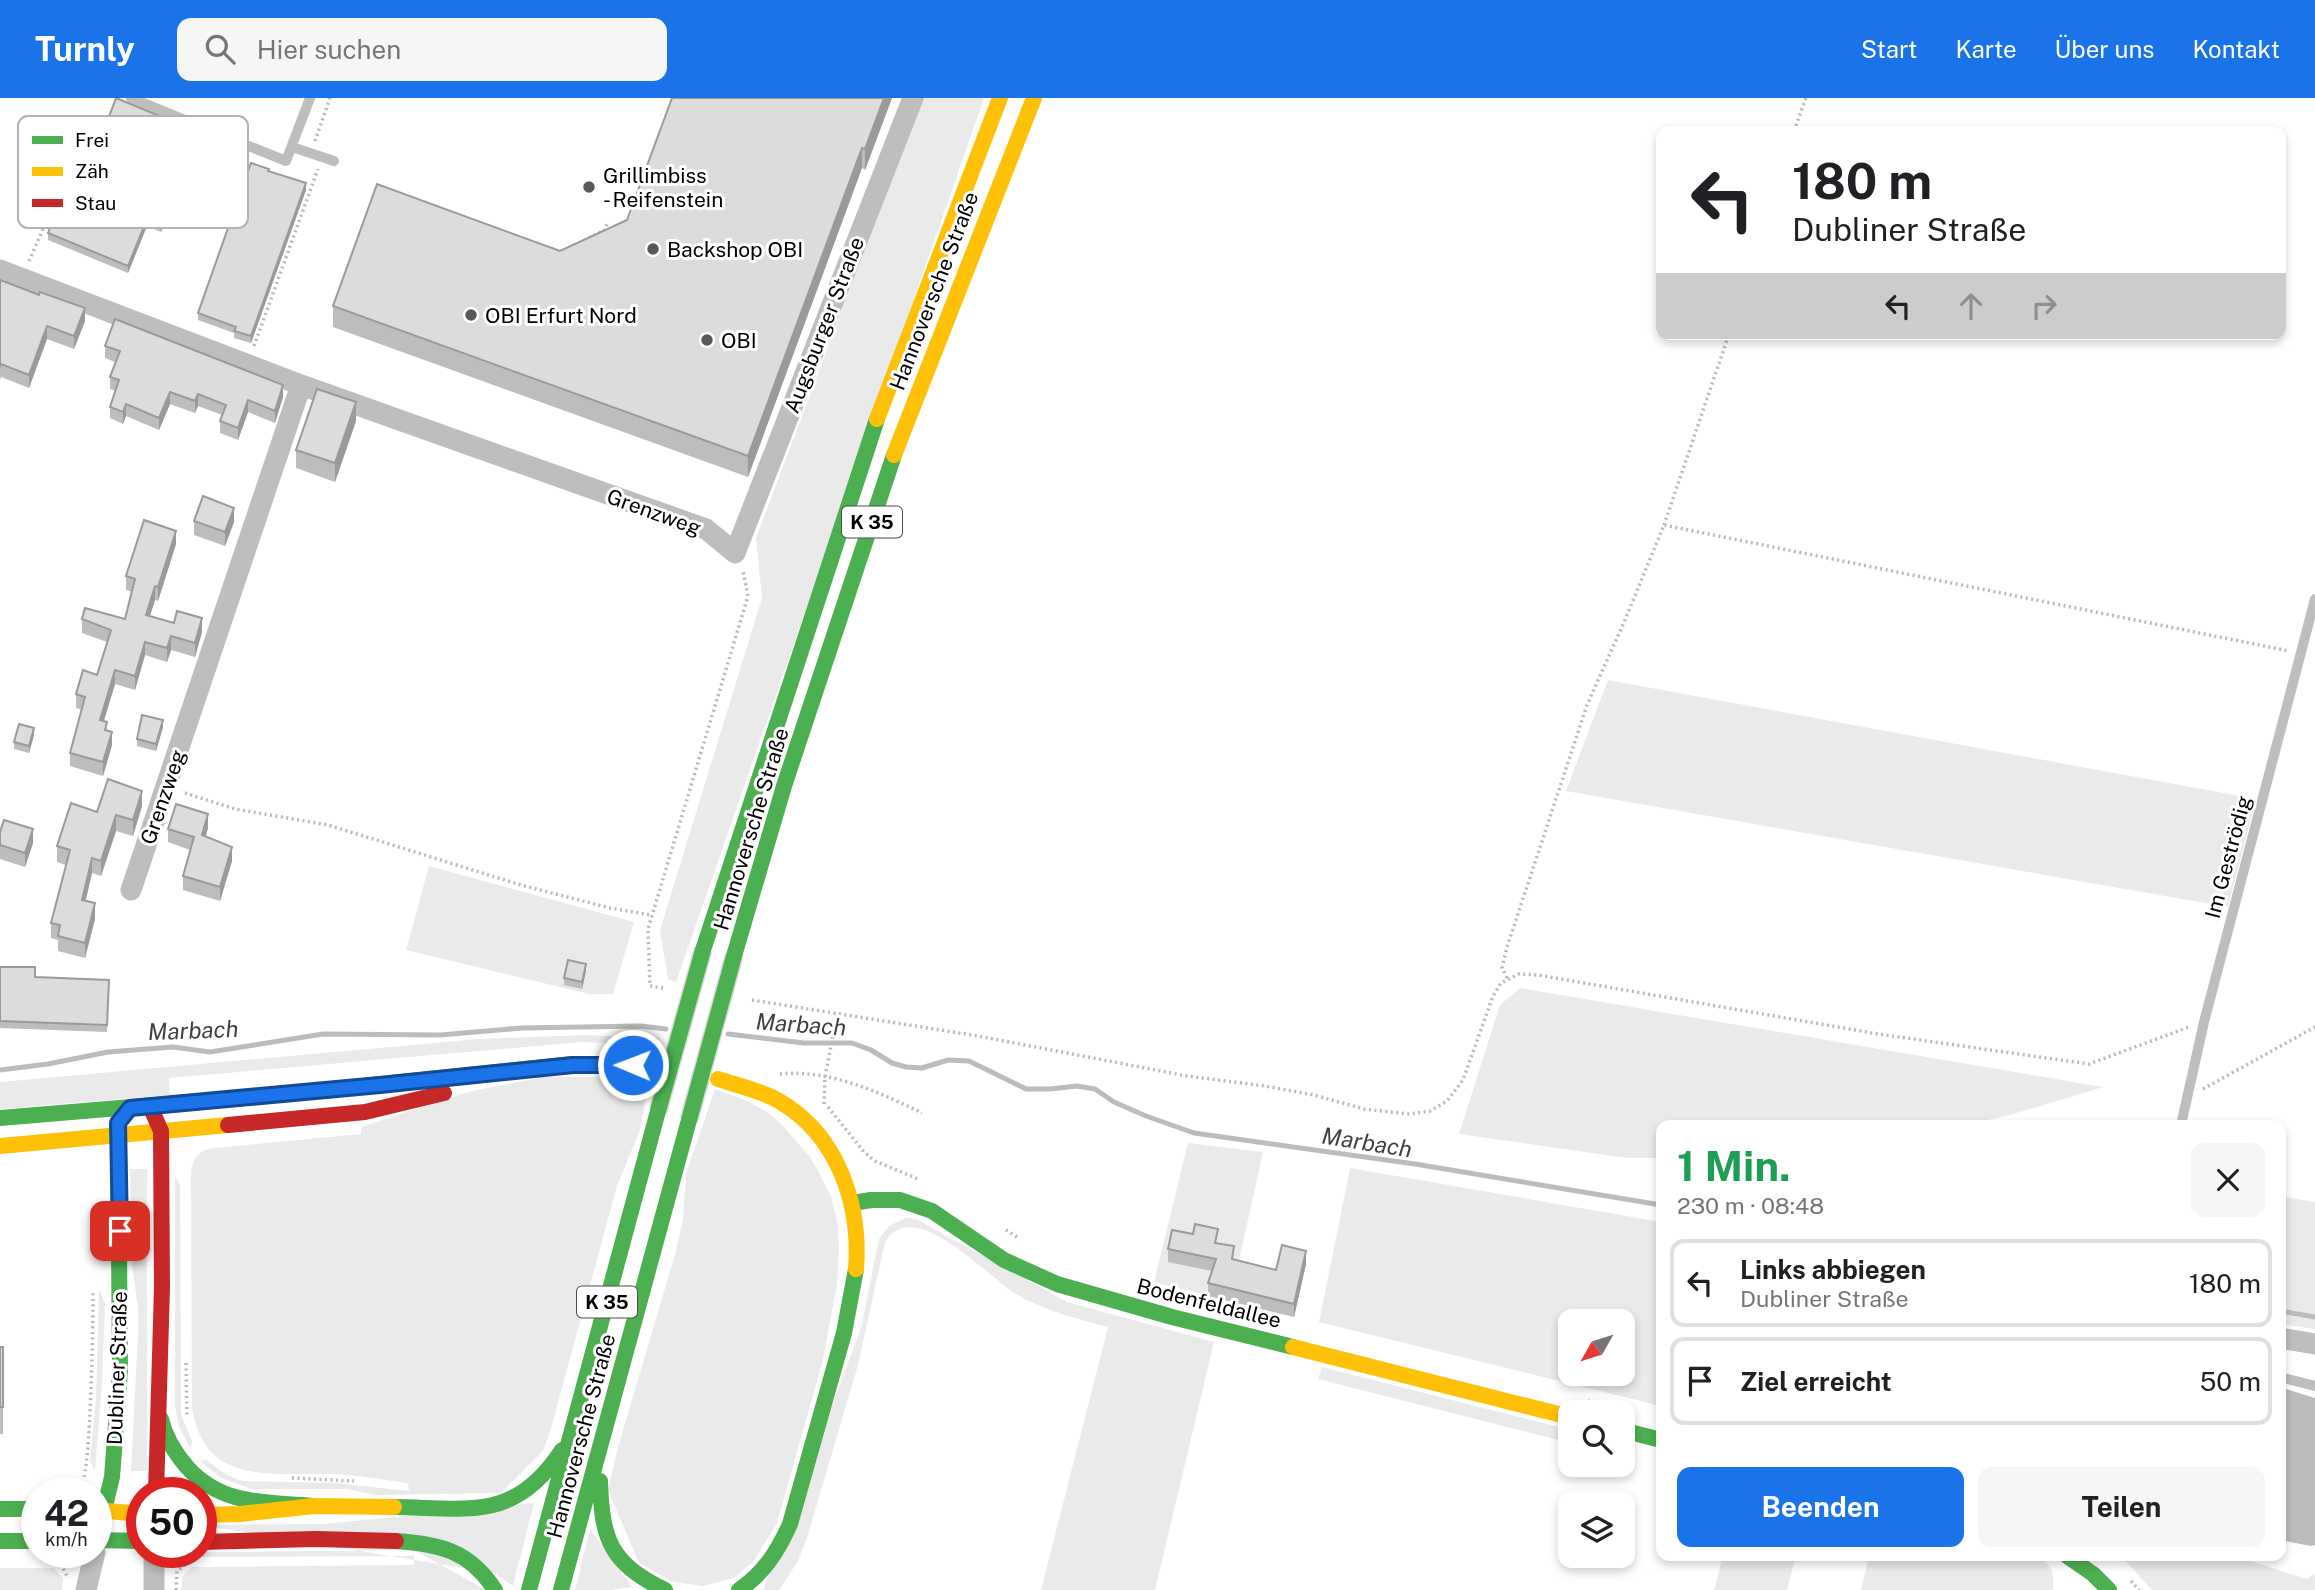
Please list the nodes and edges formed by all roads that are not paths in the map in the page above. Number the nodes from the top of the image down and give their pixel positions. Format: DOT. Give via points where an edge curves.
graph roads {
  1 [pos="131,98"];
  2 [pos="310,98"];
  3 [pos="913,98"];
  4 [pos="1000,98"];
  5 [pos="1034,98"];
  6 [pos="175,116"];
  7 [pos="248,146"];
  8 [pos="292,147"];
  9 [pos="334,161"];
  10 [pos="0,270"];
  11 [pos="301,385"];
  12 [pos="735,553"];
  13 [pos="2315,599"];
  14 [pos="131,890"];
  15 [pos="653,1066"];
  16 [pos="514,1072"];
  17 [pos="718,1079"];
  18 [pos="137,1107"];
  19 [pos="0,1118"];
  20 [pos="2181,1120"];
  21 [pos="161,1131"];
  22 [pos="118,1136"];
  23 [pos="0,1146"];
  24 [pos="853,1203"];
  25 [pos="2286,1339"];
  26 [pos="2315,1344"];
  27 [pos="2286,1379"];
  28 [pos="2315,1386"];
  29 [pos="159,1409"];
  30 [pos="1558,1414"];
  31 [pos="1635,1433"];
  32 [pos="1656,1439"];
  33 [pos="568,1443"];
  34 [pos="599,1450"];
  35 [pos="112,1477"];
  36 [pos="157,1477"];
  37 [pos="314,1506"];
  38 [pos="0,1509"];
  39 [pos="21,1509"];
  40 [pos="217,1515"];
  41 [pos="0,1541"];
  42 [pos="21,1541"];
  43 [pos="217,1542"];
  44 [pos="2076,1561"];
  45 [pos="91,1568"];
  46 [pos="155,1568"];
  47 [pos="86,1590"];
  48 [pos="154,1590"];
  49 [pos="495,1590"];
  50 [pos="529,1590"];
  51 [pos="561,1590"];
  52 [pos="665,1590"];
  53 [pos="739,1590"];
  54 [pos="2109,1590"];
  1 -- 6 [label="lane"];
  2 -- 8 [label="lane"];
  3 -- 12 [label="street, Augsburger Straße"];
  4 -- 33 [label="main road, Hannoversche Straße / K 35, bridge" via="865,449 703,950"];
  5 -- 34 [label="main road, Hannoversche Straße / K 35, bridge" via="900,437 784,786"];
  7 -- 8 [label="lane" via="286,161"];
  8 -- 9 [label="lane"];
  10 -- 11 [label="street, Grenzweg"];
  11 -- 12 [label="street, Grenzweg" via="706,529"];
  11 -- 14 [label="street, Grenzweg"];
  13 -- 20 [label="lane, Im Geströdig"];
  15 -- 16 [label="main road" via="573,1065"];
  16 -- 18 [label="main road"];
  16 -- 21 [label="main road" via="365,1112"];
  17 -- 24 [label="main road" via="773,1097 813,1129 831,1152"];
  18 -- 19 [label="main road"];
  18 -- 21 [label="main road" via="153,1112"];
  18 -- 22 [label="main road, Dubliner Straße" via="118,1123"];
  21 -- 22 [label="main road"];
  21 -- 29 [label="main road, Dubliner Straße"];
  22 -- 23 [label="main road"];
  22 -- 35 [label="main road, Dubliner Straße" via="120,1371"];
  24 -- 30 [label="main road, Bodenfeldallee" via="900,1200 932,1211 1004,1259 1057,1284"];
  24 -- 53 [label="main road" via="856,1282 794,1512 765,1570"];
  25 -- 26 [label="street"];
  27 -- 28 [label="lane"];
  29 -- 36 [label="main road, Dubliner Straße"];
  29 -- 37 [label="main road" via="175,1451 216,1492"];
  31 -- 32 [label="main road"];
  33 -- 37 [label="main road" via="535,1484 514,1499 490,1506"];
  33 -- 50 [label="main road, Hannoversche Straße / K 35"];
  34 -- 51 [label="main road, Hannoversche Straße / K 35"];
  34 -- 52 [label="main road" via="605,1535 628,1569"];
  37 -- 40 [label="main road"];
  38 -- 39 [label="main road"];
  41 -- 42 [label="main road"];
  43 -- 49 [label="main road" via="423,1543 453,1550 476,1565"];
  44 -- 54 [label="main road"];
  45 -- 47 [label="street, Dubliner Straße"];
  46 -- 48 [label="street"];
}
